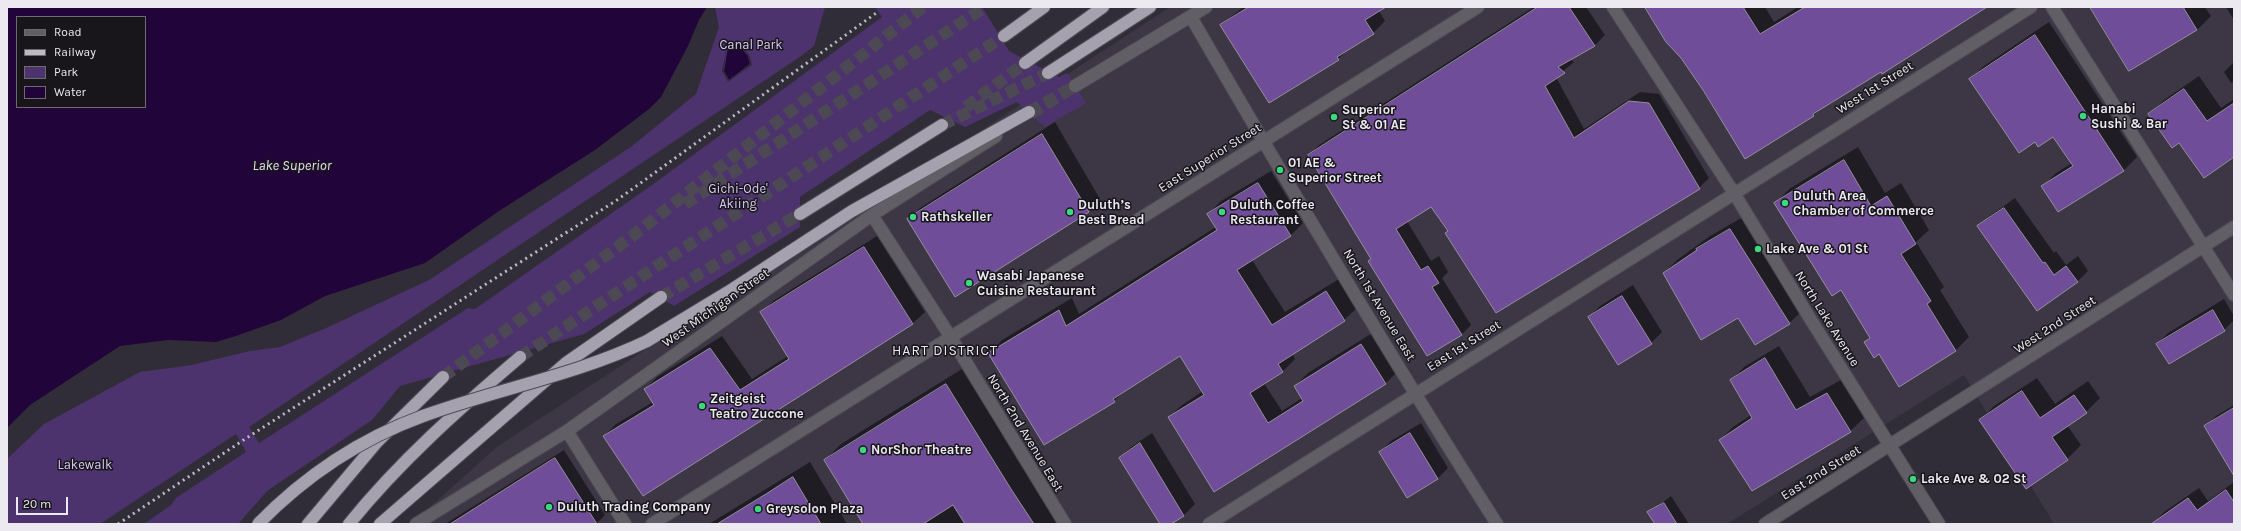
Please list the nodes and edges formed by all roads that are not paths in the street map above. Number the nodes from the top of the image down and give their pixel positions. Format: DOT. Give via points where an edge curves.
graph roads {
  1 [pos="1044,7"];
  2 [pos="1103,7"];
  3 [pos="1150,7"];
  4 [pos="1206,7"];
  5 [pos="1478,7"];
  6 [pos="1613,7"];
  7 [pos="2031,7"];
  8 [pos="2052,7"];
  9 [pos="1191,17"];
  10 [pos="1004,36"];
  11 [pos="1025,63"];
  12 [pos="1048,73"];
  13 [pos="1075,86"];
  14 [pos="1030,113"];
  15 [pos="942,125"];
  16 [pos="1263,141"];
  17 [pos="1734,193"];
  18 [pos="800,214"];
  19 [pos="872,215"];
  20 [pos="2234,227"];
  21 [pos="2203,246"];
  22 [pos="2234,295"];
  23 [pos="661,297"];
  24 [pos="950,336"];
  25 [pos="520,357"];
  26 [pos="443,377"];
  27 [pos="1416,393"];
  28 [pos="567,431"];
  29 [pos="1890,446"];
  30 [pos="258,524"];
  31 [pos="308,524"];
  32 [pos="349,524"];
  33 [pos="380,524"];
  34 [pos="416,524"];
  35 [pos="626,524"];
  36 [pos="652,524"];
  37 [pos="1065,524"];
  38 [pos="1209,524"];
  39 [pos="1497,524"];
  40 [pos="1766,524"];
  41 [pos="1939,524"];
  1 -- 10 [label="highway"];
  2 -- 11 [label="highway"];
  3 -- 12 [label="highway"];
  4 -- 9 [label="street"];
  5 -- 16 [label="street, East Superior Street"];
  6 -- 17 [label="street, North Lake Avenue"];
  7 -- 17 [label="street, West 1st Street"];
  8 -- 21 [label="street"];
  9 -- 13 [label="street"];
  9 -- 16 [label="street, North 1st Avenue East"];
  14 -- 19 [label="street, West Michigan Street"];
  14 -- 30 [label="highway, bridge" via="852,211 647,341 598,362 423,416 369,439 305,480"];
  15 -- 18 [label="highway"];
  16 -- 24 [label="street, East Superior Street"];
  16 -- 27 [label="street, North 1st Avenue East"];
  17 -- 27 [label="street, East 1st Street"];
  17 -- 29 [label="street, North Lake Avenue"];
  19 -- 24 [label="street, North 2nd Avenue East"];
  19 -- 28 [label="street, West Michigan Street"];
  20 -- 21 [label="street, West 2nd Street"];
  21 -- 22 [label="street"];
  21 -- 29 [label="street, West 2nd Street"];
  23 -- 33 [label="highway" via="566,363"];
  24 -- 36 [label="street, East Superior Street"];
  24 -- 37 [label="street, North 2nd Avenue East"];
  25 -- 32 [label="highway" via="429,436"];
  26 -- 31 [label="highway" via="377,442"];
  27 -- 38 [label="street, East 1st Street"];
  27 -- 39 [label="street, North 1st Avenue East"];
  28 -- 34 [label="street, West Michigan Street"];
  28 -- 35 [label="street"];
  29 -- 40 [label="street, East 2nd Street"];
  29 -- 41 [label="street, North Lake Avenue"];
}
